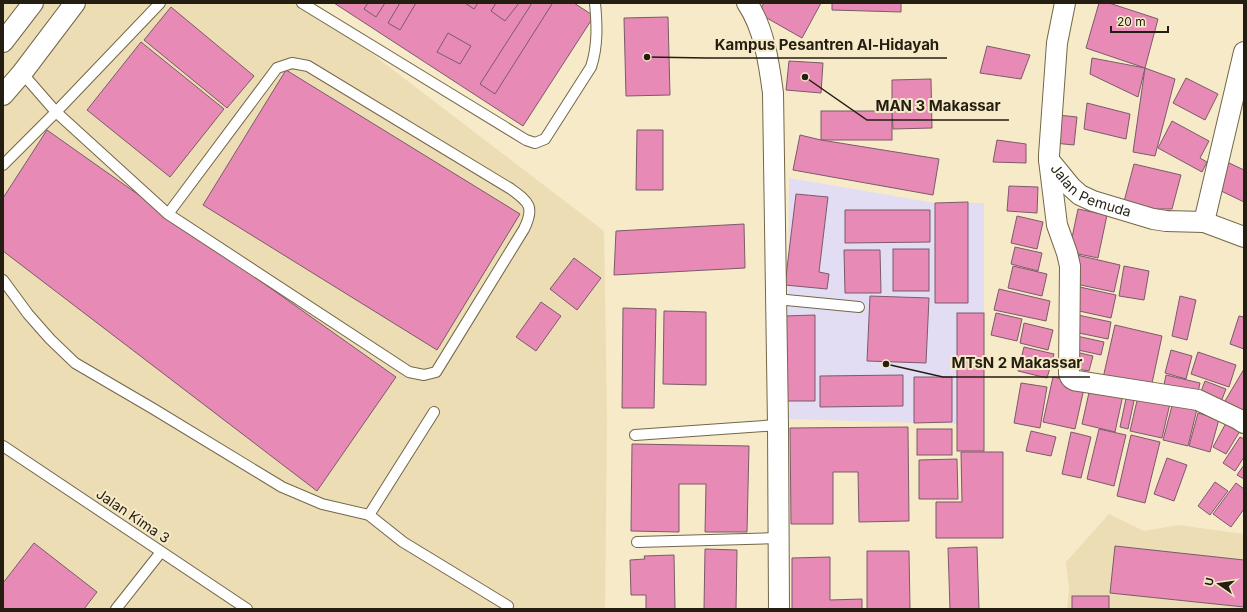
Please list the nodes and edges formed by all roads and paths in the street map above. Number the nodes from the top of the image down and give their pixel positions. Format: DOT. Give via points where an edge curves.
graph roads {
  1 [pos="33,3"];
  2 [pos="75,3"];
  3 [pos="160,3"];
  4 [pos="302,3"];
  5 [pos="595,3"];
  6 [pos="747,3"];
  7 [pos="1065,3"];
  8 [pos="3,42"];
  9 [pos="1244,52"];
  10 [pos="22,73"];
  11 [pos="3,95"];
  12 [pos="56,112"];
  13 [pos="1049,160"];
  14 [pos="3,165"];
  15 [pos="168,214"];
  16 [pos="1204,222"];
  17 [pos="1244,237"];
  18 [pos="3,280"];
  19 [pos="776,299"];
  20 [pos="859,307"];
  21 [pos="434,412"];
  22 [pos="1244,423"];
  23 [pos="778,425"];
  24 [pos="635,435"];
  25 [pos="3,446"];
  26 [pos="369,515"];
  27 [pos="779,538"];
  28 [pos="637,542"];
  29 [pos="161,552"];
  30 [pos="508,606"];
  31 [pos="116,609"];
  32 [pos="247,609"];
  33 [pos="778,609"];
  1 -- 8 [label="street"];
  2 -- 10 [label="street"];
  3 -- 12 [label="lane"];
  4 -- 5 [label="lane" via="526,140 535,143 544,139 591,66 595,53 597,22"];
  6 -- 19 [label="street" via="766,50 773,93"];
  7 -- 13 [label="street, Jalan Pemuda" via="1057,43"];
  9 -- 16 [label="street"];
  10 -- 11 [label="street"];
  10 -- 12 [label="lane"];
  12 -- 14 [label="lane"];
  12 -- 15 [label="lane"];
  13 -- 16 [label="street, Jalan Pemuda" via="1070,187 1093,201 1153,219"];
  13 -- 22 [label="street" via="1057,225 1068,253 1070,266 1070,378 1198,400"];
  15 -- 15 [label="lane" via="409,372 424,375 436,372 524,229 530,218 530,206 511,189 308,66 292,63 277,68"];
  16 -- 17 [label="street, Jalan Pemuda"];
  18 -- 26 [label="lane" via="28,314 75,363 282,487 322,504"];
  19 -- 20 [label="lane"];
  19 -- 23 [label="street"];
  21 -- 26 [label="lane"];
  23 -- 24 [label="lane"];
  23 -- 27 [label="street"];
  25 -- 29 [label="lane, Jalan Kima 3"];
  26 -- 30 [label="lane" via="403,542"];
  27 -- 28 [label="lane"];
  27 -- 33 [label="street"];
  29 -- 31 [label="lane"];
  29 -- 32 [label="lane, Jalan Kima 3"];
}
